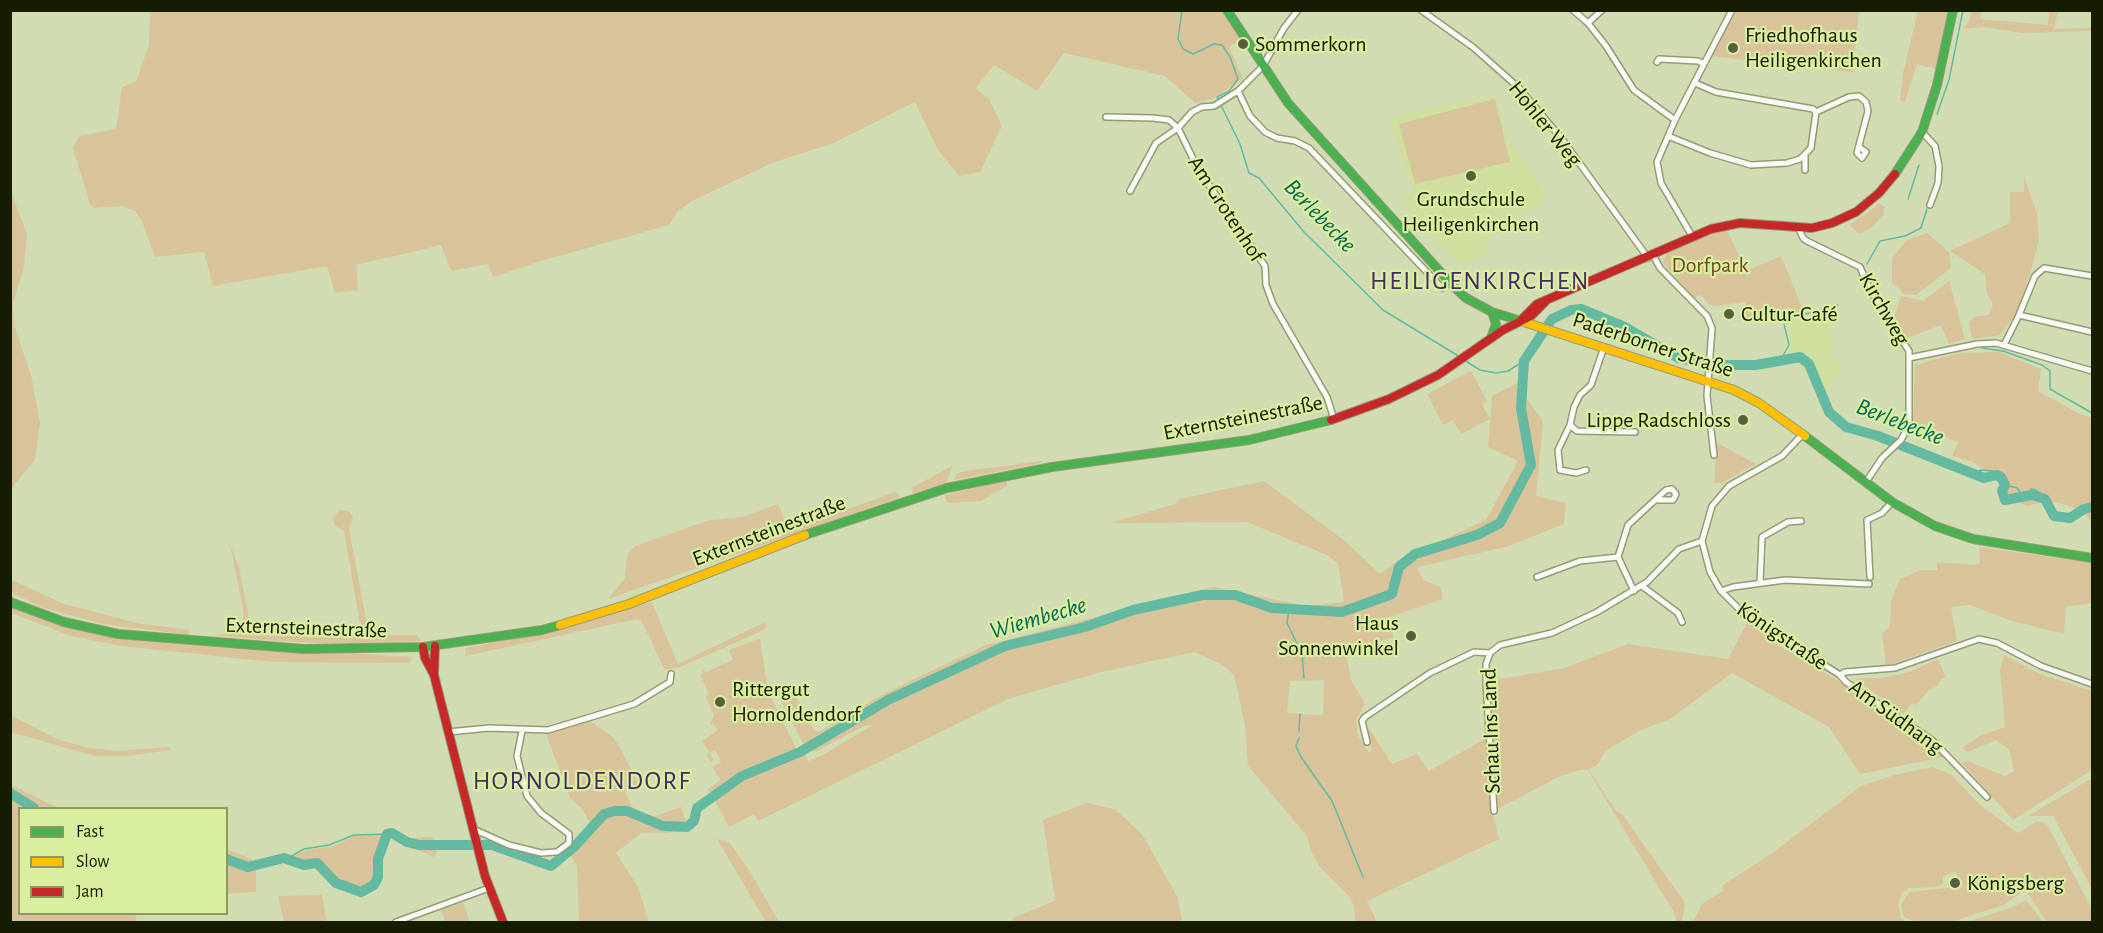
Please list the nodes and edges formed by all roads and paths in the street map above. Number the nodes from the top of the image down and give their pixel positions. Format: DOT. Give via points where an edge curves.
graph roads {
  1 [pos="1227,10"];
  2 [pos="1298,10"];
  3 [pos="1421,10"];
  4 [pos="1573,10"];
  5 [pos="1602,10"];
  6 [pos="1732,10"];
  7 [pos="1953,10"];
  8 [pos="1588,23"];
  9 [pos="1657,62"];
  10 [pos="1704,64"];
  11 [pos="1263,66"];
  12 [pos="1695,83"];
  13 [pos="1239,91"];
  14 [pos="1816,112"];
  15 [pos="1106,117"];
  16 [pos="1675,120"];
  17 [pos="1178,128"];
  18 [pos="1922,132"];
  19 [pos="1668,136"];
  20 [pos="1859,147"];
  21 [pos="1805,156"];
  22 [pos="1805,170"];
  23 [pos="1130,191"];
  24 [pos="1930,205"];
  25 [pos="1799,229"];
  26 [pos="1692,236"];
  27 [pos="1650,257"];
  28 [pos="2092,276"];
  29 [pos="1442,288"];
  30 [pos="1492,312"];
  31 [pos="2019,315"];
  32 [pos="1520,321"];
  33 [pos="2092,332"];
  34 [pos="1490,339"];
  35 [pos="2004,345"];
  36 [pos="1604,347"];
  37 [pos="1910,358"];
  38 [pos="2092,371"];
  39 [pos="1709,381"];
  40 [pos="1334,419"];
  41 [pos="1570,424"];
  42 [pos="1635,432"];
  43 [pos="1803,434"];
  44 [pos="1714,455"];
  45 [pos="1586,470"];
  46 [pos="1866,482"];
  47 [pos="1657,500"];
  48 [pos="1892,502"];
  49 [pos="1802,521"];
  50 [pos="1702,541"];
  51 [pos="1618,557"];
  52 [pos="2092,558"];
  53 [pos="1536,577"];
  54 [pos="1760,583"];
  55 [pos="1642,586"];
  56 [pos="1634,591"];
  57 [pos="1721,591"];
  58 [pos="10,603"];
  59 [pos="1682,622"];
  60 [pos="435,646"];
  61 [pos="423,647"];
  62 [pos="1490,653"];
  63 [pos="671,674"];
  64 [pos="434,675"];
  65 [pos="1840,675"];
  66 [pos="2092,684"];
  67 [pos="522,730"];
  68 [pos="448,732"];
  69 [pos="1367,742"];
  70 [pos="1988,797"];
  71 [pos="1494,811"];
  72 [pos="473,829"];
  73 [pos="489,888"];
  74 [pos="396,922"];
  75 [pos="503,922"];
  1 -- 11 [label="main road, Paderborner Straße"];
  2 -- 11 [label="street"];
  3 -- 27 [label="street, Hohler Weg" via="1520,88"];
  4 -- 8 [label="street"];
  5 -- 8 [label="street"];
  6 -- 10 [label="street"];
  7 -- 18 [label="main road, Externsteinestraße"];
  8 -- 16 [label="street" via="1634,90"];
  9 -- 10 [label="street" via="1659,59"];
  10 -- 12 [label="street"];
  11 -- 13 [label="street"];
  11 -- 30 [label="main road, Paderborner Straße" via="1294,110 1454,287"];
  12 -- 14 [label="street" via="1716,92"];
  12 -- 16 [label="street"];
  13 -- 17 [label="street" via="1214,106 1192,112"];
  13 -- 29 [label="street" via="1250,116 1265,132 1309,148"];
  14 -- 20 [label="street" via="1849,97 1863,98 1868,106"];
  14 -- 21 [label="street" via="1812,143"];
  15 -- 17 [label="street" via="1169,120"];
  16 -- 19 [label="street"];
  17 -- 23 [label="street" via="1156,143"];
  17 -- 40 [label="street, Am Grotenhof" via="1198,169 1265,266 1273,304 1327,397"];
  18 -- 24 [label="street" via="1932,141 1939,166"];
  18 -- 25 [label="main road, Externsteinestraße" via="1902,166 1870,201 1832,224"];
  19 -- 21 [label="street" via="1751,165 1777,166"];
  19 -- 26 [label="street" via="1658,159 1660,178"];
  21 -- 22 [label="street"];
  25 -- 26 [label="main road, Externsteinestraße" via="1740,223"];
  25 -- 37 [label="street, Kirchweg" via="1808,241 1857,263"];
  26 -- 27 [label="main road, Externsteinestraße"];
  27 -- 32 [label="main road, Externsteinestraße" via="1529,309"];
  27 -- 39 [label="street, Hohler Weg" via="1707,316 1713,332"];
  28 -- 31 [label="street" via="2044,268 2035,276"];
  30 -- 32 [label="main road, Paderborner Straße"];
  30 -- 34 [label="main road" via="1496,324"];
  31 -- 33 [label="street"];
  31 -- 35 [label="street"];
  32 -- 34 [label="main road, Externsteinestraße"];
  32 -- 36 [label="main road, Paderborner Straße"];
  34 -- 40 [label="main road, Externsteinestraße" via="1407,391"];
  35 -- 37 [label="street" via="1977,344"];
  35 -- 38 [label="street"];
  36 -- 39 [label="main road, Paderborner Straße"];
  36 -- 41 [label="street" via="1591,385 1580,395 1571,413"];
  37 -- 46 [label="street, Kirchweg" via="1910,419 1901,440"];
  39 -- 43 [label="main road, Paderborner Straße" via="1759,403"];
  39 -- 44 [label="street" via="1707,396"];
  40 -- 60 [label="main road, Externsteinestraße" via="1249,440 1052,466 947,488 826,527 629,604 542,630"];
  41 -- 42 [label="street" via="1577,431"];
  41 -- 45 [label="street" via="1558,450 1558,468 1568,472"];
  43 -- 46 [label="main road, Paderborner Straße"];
  43 -- 50 [label="street" via="1782,456 1741,478 1720,495 1712,506"];
  46 -- 48 [label="main road, Paderborner Straße"];
  47 -- 47 [label="street" via="1670,489 1676,494 1673,500"];
  47 -- 51 [label="street" via="1628,525"];
  48 -- 52 [label="main road, Paderborner Straße" via="1917,518 1958,535"];
  48 -- 54 [label="street" via="1868,520 1870,581"];
  49 -- 54 [label="street" via="1788,522 1762,537"];
  50 -- 55 [label="street, Schau Ins Land" via="1679,549"];
  50 -- 57 [label="street, Königstraße" via="1710,572"];
  51 -- 53 [label="street" via="1580,561"];
  51 -- 56 [label="street"];
  54 -- 57 [label="street"];
  55 -- 56 [label="street, Schau Ins Land"];
  55 -- 59 [label="street" via="1678,613"];
  56 -- 62 [label="street, Schau Ins Land" via="1552,633 1500,645"];
  57 -- 65 [label="street, Königstraße" via="1744,614"];
  58 -- 61 [label="main road, Externsteinestraße" via="99,631 174,641 304,649"];
  60 -- 61 [label="main road, Externsteinestraße"];
  60 -- 64 [label="main road"];
  61 -- 64 [label="main road"];
  62 -- 69 [label="street, Schau Ins Land" via="1474,652 1443,666 1381,704 1362,722"];
  62 -- 71 [label="street, Schau Ins Land" via="1486,682"];
  63 -- 67 [label="street" via="670,682 634,704 548,730"];
  64 -- 68 [label="main road"];
  65 -- 66 [label="street, Am Südhang" via="1881,672 1979,639"];
  65 -- 70 [label="street, Am Südhang" via="1932,740"];
  67 -- 68 [label="street"];
  67 -- 72 [label="street" via="517,756 526,796 569,834 569,843 557,852 541,853 509,845"];
  68 -- 72 [label="main road"];
  72 -- 73 [label="main road"];
  73 -- 74 [label="street"];
  73 -- 75 [label="main road"];
}
